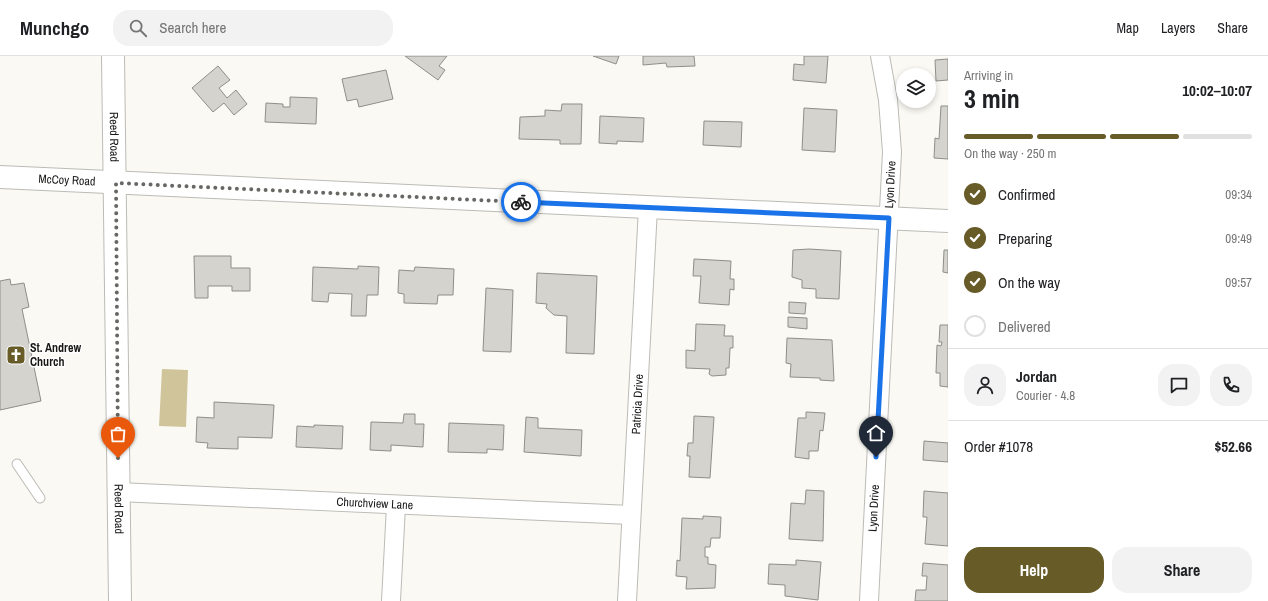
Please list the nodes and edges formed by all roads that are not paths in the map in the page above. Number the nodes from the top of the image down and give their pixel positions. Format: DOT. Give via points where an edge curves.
graph roads {
  1 [pos="113,56"];
  2 [pos="880,56"];
  3 [pos="0,177"];
  4 [pos="116,183"];
  5 [pos="648,208"];
  6 [pos="889,218"];
  7 [pos="948,220"];
  8 [pos="17,464"];
  9 [pos="118,492"];
  10 [pos="40,498"];
  11 [pos="396,506"];
  12 [pos="631,515"];
  13 [pos="120,601"];
  14 [pos="391,601"];
  15 [pos="626,601"];
  16 [pos="869,601"];
  1 -- 4 [label="main road, Reed Road"];
  2 -- 6 [label="street, Lyon Drive" via="891,126"];
  3 -- 4 [label="main road, McCoy Road"];
  4 -- 5 [label="main road, McCoy Road"];
  4 -- 9 [label="main road, Reed Road"];
  5 -- 6 [label="main road, McCoy Road"];
  5 -- 12 [label="street, Patricia Drive"];
  6 -- 7 [label="main road, McCoy Road"];
  6 -- 16 [label="street, Lyon Drive"];
  8 -- 10 [label="lane"];
  9 -- 11 [label="street, Churchview Lane"];
  9 -- 13 [label="main road, Reed Road"];
  11 -- 12 [label="street, Churchview Lane"];
  11 -- 14 [label="street"];
  12 -- 15 [label="street, Patricia Drive"];
}
